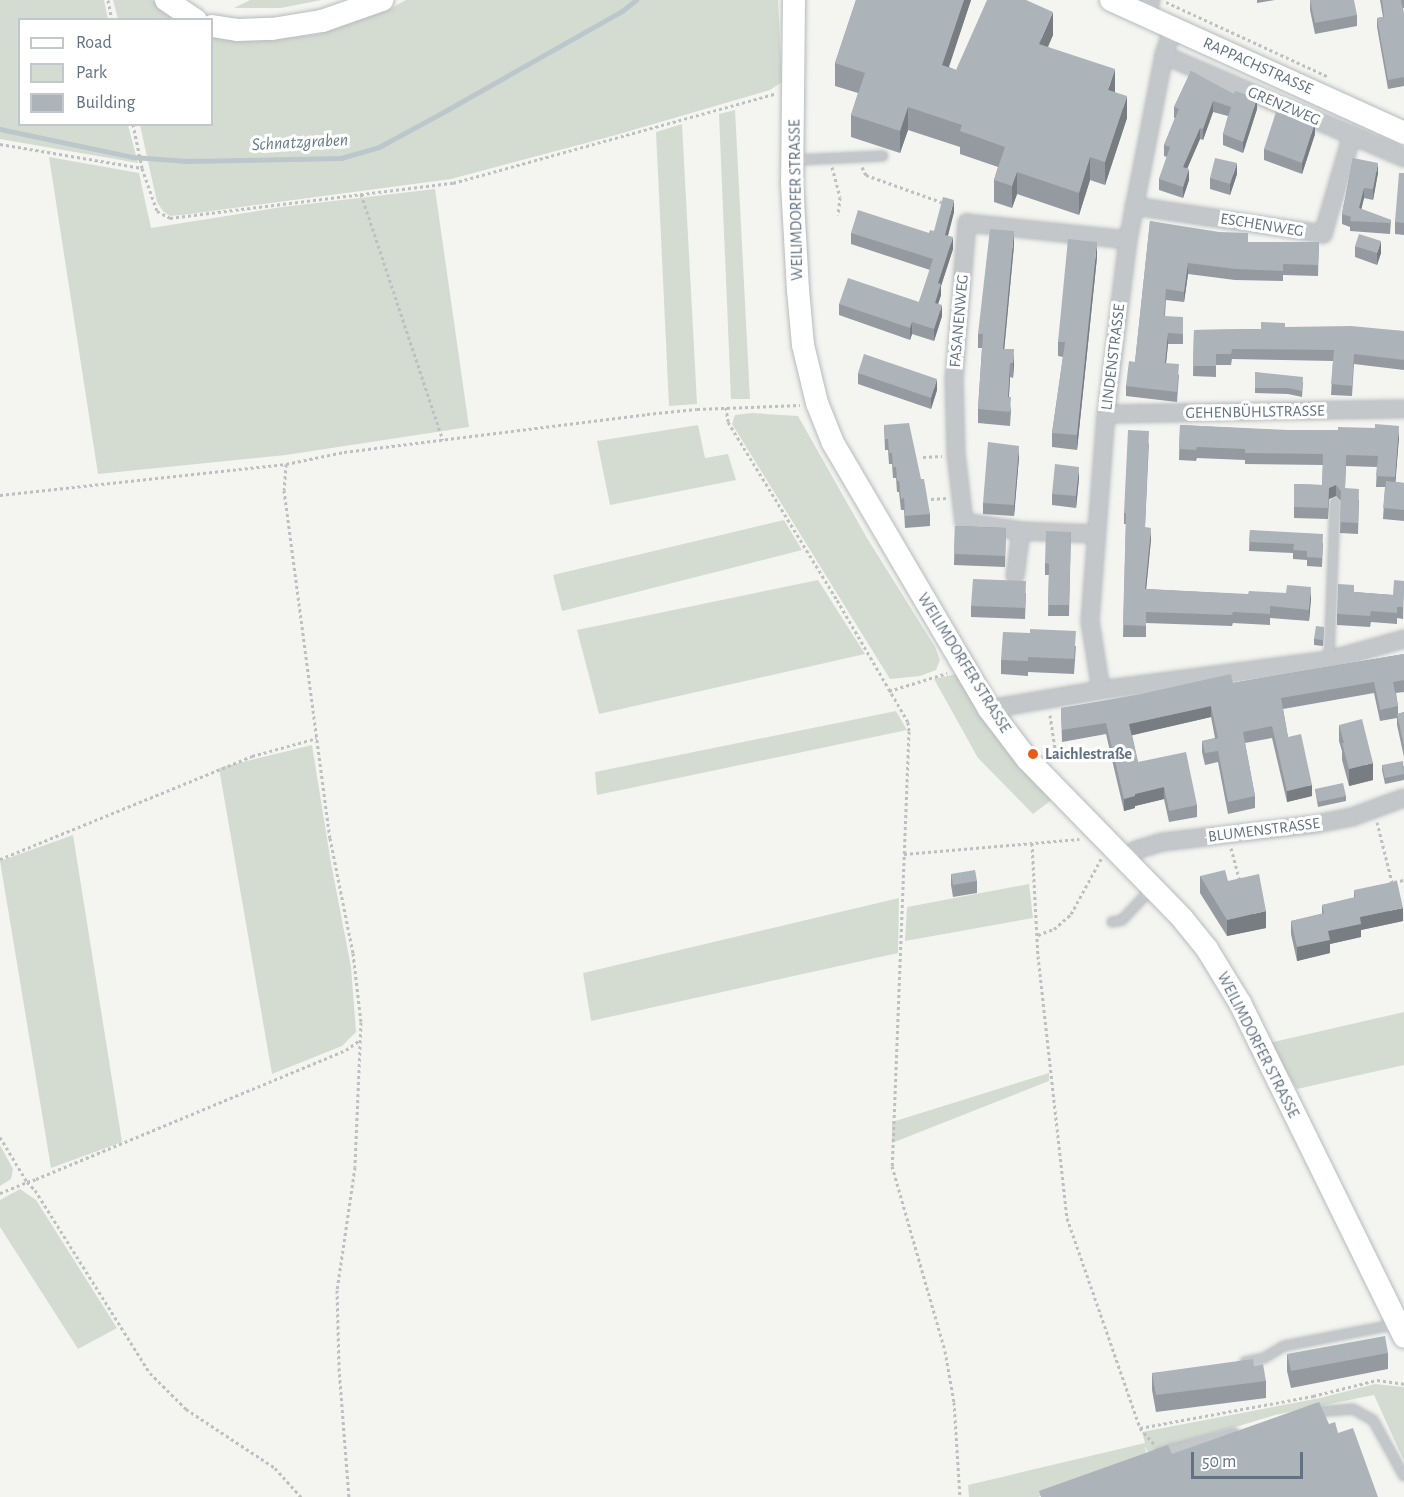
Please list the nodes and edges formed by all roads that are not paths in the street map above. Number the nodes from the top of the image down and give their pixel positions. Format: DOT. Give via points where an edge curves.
graph roads {
  1 [pos="166,0"];
  2 [pos="382,0"];
  3 [pos="794,0"];
  4 [pos="1111,0"];
  5 [pos="1154,6"];
  6 [pos="193,18"];
  7 [pos="213,26"];
  8 [pos="1173,27"];
  9 [pos="1164,55"];
  10 [pos="1404,133"];
  11 [pos="1352,135"];
  12 [pos="883,156"];
  13 [pos="1404,158"];
  14 [pos="792,160"];
  15 [pos="1134,206"];
  16 [pos="1128,240"];
  17 [pos="1404,410"];
  18 [pos="1106,414"];
  19 [pos="1335,502"];
  20 [pos="1021,531"];
  21 [pos="1096,534"];
  22 [pos="1015,576"];
  23 [pos="1404,639"];
  24 [pos="1329,660"];
  25 [pos="1101,690"];
  26 [pos="989,709"];
  27 [pos="1404,798"];
  28 [pos="1111,845"];
  29 [pos="1153,888"];
  30 [pos="1112,922"];
  31 [pos="1401,1330"];
  32 [pos="1241,1363"];
  33 [pos="1300,1415"];
  34 [pos="1242,1431"];
  35 [pos="1147,1458"];
  36 [pos="1404,1476"];
  1 -- 6 [label="main road"];
  2 -- 7 [label="main road" via="322,21 237,30"];
  3 -- 14 [label="main road, WEILIMDORFER STRASSE"];
  4 -- 5 [label="main road, RAPPACHSTRASSE"];
  5 -- 8 [label="main road, RAPPACHSTRASSE"];
  8 -- 9 [label="street, LINDENSTRASSE"];
  8 -- 10 [label="main road, RAPPACHSTRASSE"];
  9 -- 11 [label="street, GRENZWEG"];
  9 -- 15 [label="street, LINDENSTRASSE"];
  11 -- 13 [label="street, GRENZWEG"];
  11 -- 15 [label="street, ESCHENWEG" via="1323,234"];
  12 -- 14 [label="lane"];
  14 -- 26 [label="main road, WEILIMDORFER STRASSE" via="803,345 817,403 833,443"];
  15 -- 16 [label="street, LINDENSTRASSE"];
  16 -- 18 [label="street, LINDENSTRASSE"];
  16 -- 20 [label="street, FASANENWEG" via="967,223 954,380 956,454 964,522"];
  17 -- 18 [label="street, GEHENBÜHLSTRASSE"];
  18 -- 21 [label="street, LINDENSTRASSE"];
  19 -- 24 [label="lane"];
  20 -- 21 [label="street, FASANENWEG"];
  20 -- 22 [label="street"];
  21 -- 25 [label="street, LINDENSTRASSE" via="1089,621"];
  23 -- 24 [label="street"];
  24 -- 25 [label="street"];
  25 -- 26 [label="street"];
  26 -- 28 [label="main road, WEILIMDORFER STRASSE" via="1027,759"];
  27 -- 28 [label="street, BLUMENSTRASSE" via="1352,817 1316,824 1136,850"];
  28 -- 29 [label="main road, WEILIMDORFER STRASSE"];
  29 -- 30 [label="lane" via="1122,920"];
  29 -- 31 [label="main road, WEILIMDORFER STRASSE" via="1207,949 1240,1003"];
  31 -- 32 [label="lane" via="1284,1346 1264,1358"];
  33 -- 36 [label="lane" via="1353,1409 1372,1420"];
  34 -- 35 [label="lane"];
}
